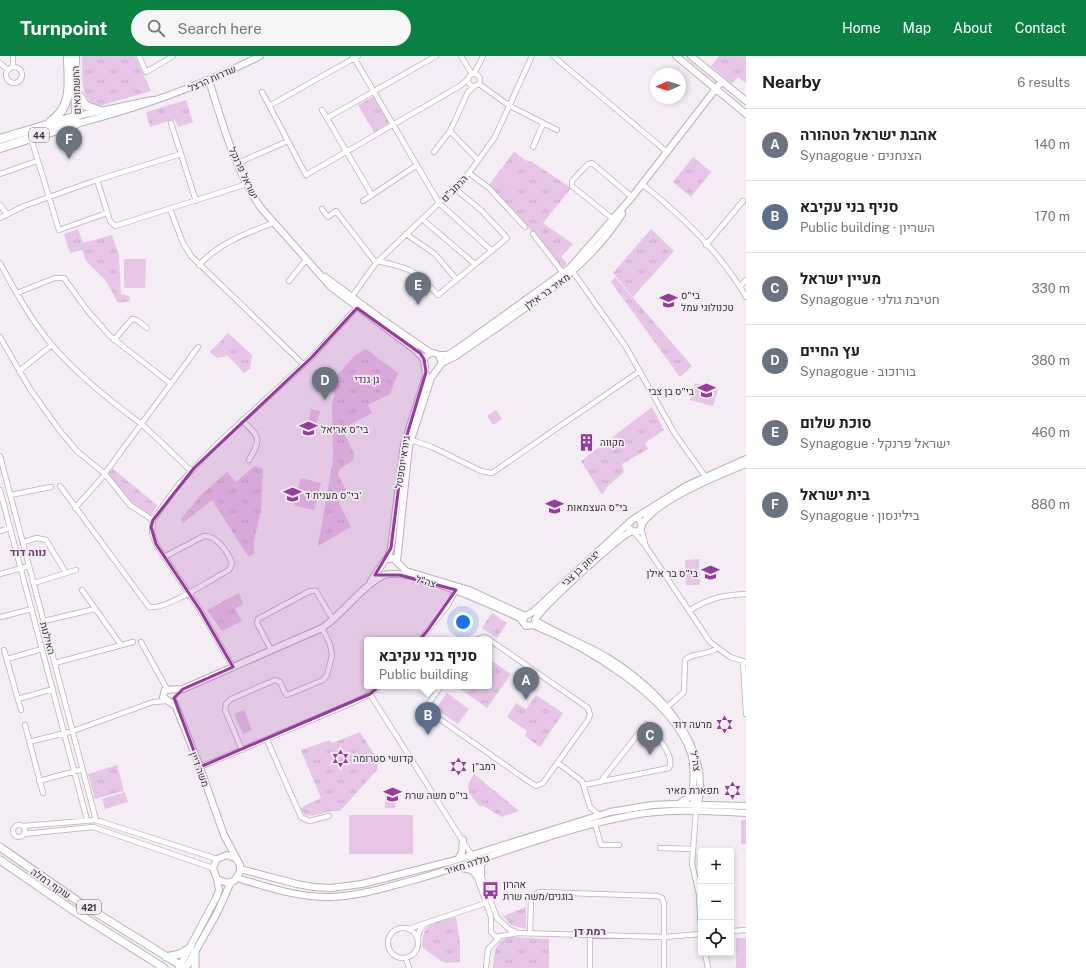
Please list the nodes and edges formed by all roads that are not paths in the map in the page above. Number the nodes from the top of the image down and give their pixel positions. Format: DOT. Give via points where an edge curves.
graph roads {
  1 [pos="13,56"];
  2 [pos="68,56"];
  3 [pos="75,56"];
  4 [pos="139,56"];
  5 [pos="173,56"];
  6 [pos="260,56"];
  7 [pos="436,56"];
  8 [pos="461,56"];
  9 [pos="483,56"];
  10 [pos="532,56"];
  11 [pos="552,56"];
  12 [pos="676,56"];
  13 [pos="691,56"];
  14 [pos="355,57"];
  15 [pos="0,63"];
  16 [pos="478,65"];
  17 [pos="467,66"];
  18 [pos="13,67"];
  19 [pos="8,70"];
  20 [pos="473,74"];
  21 [pos="68,78"];
  22 [pos="468,79"];
  23 [pos="209,81"];
  24 [pos="721,82"];
  25 [pos="477,85"];
  26 [pos="76,89"];
  27 [pos="716,89"];
  28 [pos="374,91"];
  29 [pos="262,92"];
  30 [pos="164,98"];
  31 [pos="746,101"];
  32 [pos="269,106"];
  33 [pos="510,106"];
  34 [pos="98,110"];
  35 [pos="322,110"];
  36 [pos="746,114"];
  37 [pos="327,118"];
  38 [pos="75,119"];
  39 [pos="171,123"];
  40 [pos="393,124"];
  41 [pos="544,124"];
  42 [pos="46,125"];
  43 [pos="557,130"];
  44 [pos="450,131"];
  45 [pos="31,138"];
  46 [pos="0,140"];
  47 [pos="288,141"];
  48 [pos="533,147"];
  49 [pos="0,148"];
  50 [pos="346,152"];
  51 [pos="434,152"];
  52 [pos="667,152"];
  53 [pos="181,154"];
  54 [pos="478,160"];
  55 [pos="37,161"];
  56 [pos="238,163"];
  57 [pos="417,165"];
  58 [pos="469,173"];
  59 [pos="0,174"];
  60 [pos="97,180"];
  61 [pos="247,184"];
  62 [pos="642,184"];
  63 [pos="454,188"];
  64 [pos="372,195"];
  65 [pos="49,197"];
  66 [pos="632,197"];
  67 [pos="196,201"];
  68 [pos="363,201"];
  69 [pos="743,201"];
  70 [pos="439,203"];
  71 [pos="0,205"];
  72 [pos="170,209"];
  73 [pos="322,209"];
  74 [pos="108,213"];
  75 [pos="7,214"];
  76 [pos="0,218"];
  77 [pos="422,219"];
  78 [pos="613,219"];
  79 [pos="273,223"];
  80 [pos="526,227"];
  81 [pos="406,234"];
  82 [pos="533,234"];
  83 [pos="706,244"];
  84 [pos="492,251"];
  85 [pos="306,260"];
  86 [pos="0,262"];
  87 [pos="377,262"];
  88 [pos="475,264"];
  89 [pos="199,265"];
  90 [pos="572,270"];
  91 [pos="563,273"];
  92 [pos="289,280"];
  93 [pos="457,280"];
  94 [pos="746,280"];
  95 [pos="740,287"];
  96 [pos="17,293"];
  97 [pos="746,297"];
  98 [pos="350,299"];
  99 [pos="359,306"];
  100 [pos="147,328"];
  101 [pos="0,337"];
  102 [pos="114,340"];
  103 [pos="52,344"];
  104 [pos="198,346"];
  105 [pos="431,353"];
  106 [pos="439,355"];
  107 [pos="424,359"];
  108 [pos="442,363"];
  109 [pos="304,365"];
  110 [pos="426,367"];
  111 [pos="436,370"];
  112 [pos="19,371"];
  113 [pos="640,371"];
  114 [pos="171,384"];
  115 [pos="242,420"];
  116 [pos="141,424"];
  117 [pos="411,440"];
  118 [pos="0,456"];
  119 [pos="746,459"];
  120 [pos="249,460"];
  121 [pos="746,464"];
  122 [pos="191,471"];
  123 [pos="105,474"];
  124 [pos="707,479"];
  125 [pos="60,486"];
  126 [pos="51,487"];
  127 [pos="0,490"];
  128 [pos="10,495"];
  129 [pos="75,508"];
  130 [pos="152,520"];
  131 [pos="632,521"];
  132 [pos="642,526"];
  133 [pos="10,528"];
  134 [pos="0,531"];
  135 [pos="633,531"];
  136 [pos="23,542"];
  137 [pos="647,547"];
  138 [pos="164,557"];
  139 [pos="386,560"];
  140 [pos="398,562"];
  141 [pos="29,566"];
  142 [pos="21,568"];
  143 [pos="76,570"];
  144 [pos="66,573"];
  145 [pos="0,574"];
  146 [pos="391,574"];
  147 [pos="34,584"];
  148 [pos="456,588"];
  149 [pos="82,590"];
  150 [pos="364,590"];
  151 [pos="189,593"];
  152 [pos="746,594"];
  153 [pos="32,609"];
  154 [pos="95,609"];
  155 [pos="690,611"];
  156 [pos="0,617"];
  157 [pos="526,617"];
  158 [pos="334,620"];
  159 [pos="44,622"];
  160 [pos="535,622"];
  161 [pos="322,628"];
  162 [pos="422,637"];
  163 [pos="492,641"];
  164 [pos="133,642"];
  165 [pos="141,642"];
  166 [pos="120,645"];
  167 [pos="717,648"];
  168 [pos="42,649"];
  169 [pos="4,650"];
  170 [pos="271,650"];
  171 [pos="7,659"];
  172 [pos="744,661"];
  173 [pos="55,663"];
  174 [pos="233,667"];
  175 [pos="53,689"];
  176 [pos="183,689"];
  177 [pos="376,689"];
  178 [pos="439,689"];
  179 [pos="166,690"];
  180 [pos="370,694"];
  181 [pos="18,699"];
  182 [pos="172,700"];
  183 [pos="153,702"];
  184 [pos="21,710"];
  185 [pos="665,710"];
  186 [pos="746,714"];
  187 [pos="25,725"];
  188 [pos="73,731"];
  189 [pos="65,733"];
  190 [pos="267,740"];
  191 [pos="29,742"];
  192 [pos="242,750"];
  193 [pos="558,762"];
  194 [pos="200,767"];
  195 [pos="83,768"];
  196 [pos="75,771"];
  197 [pos="39,781"];
  198 [pos="601,781"];
  199 [pos="584,785"];
  200 [pos="694,790"];
  201 [pos="42,793"];
  202 [pos="678,804"];
  203 [pos="696,804"];
  204 [pos="590,806"];
  205 [pos="746,806"];
  206 [pos="696,811"];
  207 [pos="746,813"];
  208 [pos="599,815"];
  209 [pos="328,816"];
  210 [pos="88,820"];
  211 [pos="96,820"];
  212 [pos="584,820"];
  213 [pos="595,824"];
  214 [pos="23,826"];
  215 [pos="24,834"];
  216 [pos="224,835"];
  217 [pos="463,840"];
  218 [pos="619,845"];
  219 [pos="0,848"];
  220 [pos="660,848"];
  221 [pos="693,849"];
  222 [pos="223,855"];
  223 [pos="471,855"];
  224 [pos="235,858"];
  225 [pos="217,859"];
  226 [pos="485,859"];
  227 [pos="0,860"];
  228 [pos="456,860"];
  229 [pos="474,862"];
  230 [pos="213,868"];
  231 [pos="456,868"];
  232 [pos="240,869"];
  233 [pos="479,875"];
  234 [pos="237,878"];
  235 [pos="217,879"];
  236 [pos="230,882"];
  237 [pos="486,903"];
  238 [pos="700,920"];
  239 [pos="501,921"];
  240 [pos="427,922"];
  241 [pos="492,924"];
  242 [pos="506,926"];
  243 [pos="408,929"];
  244 [pos="746,930"];
  245 [pos="734,931"];
  246 [pos="491,932"];
  247 [pos="519,933"];
  248 [pos="698,933"];
  249 [pos="530,934"];
  250 [pos="590,935"];
  251 [pos="502,936"];
  252 [pos="664,937"];
  253 [pos="418,941"];
  254 [pos="491,945"];
  255 [pos="192,950"];
  256 [pos="706,956"];
  257 [pos="166,957"];
  258 [pos="406,958"];
  259 [pos="182,967"];
  260 [pos="164,968"];
  261 [pos="195,968"];
  262 [pos="409,968"];
  263 [pos="486,968"];
  264 [pos="590,968"];
  265 [pos="664,968"];
  266 [pos="708,968"];
  1 -- 18 [label="street"];
  2 -- 21 [label="highway, החשמונאים / 44"];
  3 -- 26 [label="highway, החשמונאים"];
  4 -- 5 [label="street" via="146,72"];
  6 -- 23 [label="street, שדרות הרצל"];
  7 -- 28 [label="street"];
  8 -- 17 [label="street"];
  9 -- 16 [label="street"];
  10 -- 33 [label="street, הרמב\"ם"];
  11 -- 52 [label="street"];
  12 -- 27 [label="street"];
  13 -- 24 [label="street"];
  14 -- 28 [label="street"];
  14 -- 32 [label="street"];
  15 -- 19 [label="street"];
  16 -- 17 [label="street"];
  16 -- 20 [label="street"];
  17 -- 20 [label="street"];
  18 -- 19 [label="street"];
  18 -- 19 [label="street" via="18,68 21,73 18,82 8,80"];
  20 -- 22 [label="street"];
  20 -- 25 [label="street" via="480,76"];
  21 -- 38 [label="highway"];
  21 -- 42 [label="highway, 44" via="67,100 62,112"];
  22 -- 25 [label="street" via="471,85"];
  22 -- 40 [label="street"];
  23 -- 30 [label="street, שדרות הרצל"];
  23 -- 56 [label="street, ישראל פרנקל"];
  24 -- 27 [label="street, מאיר בר אילן"];
  24 -- 31 [label="street"];
  25 -- 33 [label="street"];
  25 -- 44 [label="street" via="468,92"];
  26 -- 34 [label="highway" via="86,106"];
  26 -- 38 [label="highway, החשמונאים"];
  27 -- 36 [label="street"];
  27 -- 52 [label="street, מאיר בר אילן"];
  28 -- 37 [label="street"];
  28 -- 40 [label="street"];
  29 -- 32 [label="street"];
  30 -- 34 [label="street, שדרות הרצל"];
  30 -- 38 [label="street, שדרות הרצל" via="137,108"];
  32 -- 47 [label="street"];
  33 -- 41 [label="street"];
  33 -- 54 [label="street, הרמב\"ם" via="495,137"];
  34 -- 38 [label="street, שדרות הרצל"];
  35 -- 37 [label="street"];
  37 -- 50 [label="street"];
  38 -- 42 [label="highway, 44"];
  38 -- 45 [label="highway, 44"];
  39 -- 53 [label="street"];
  40 -- 50 [label="street"];
  40 -- 57 [label="street"];
  41 -- 43 [label="street"];
  41 -- 48 [label="street"];
  42 -- 46 [label="highway, 44"];
  44 -- 51 [label="street"];
  44 -- 54 [label="street"];
  45 -- 49 [label="highway, 44"];
  45 -- 55 [label="street"];
  47 -- 50 [label="street" via="306,175"];
  47 -- 56 [label="street"];
  50 -- 64 [label="street"];
  52 -- 62 [label="street, מאיר בר אילן"];
  53 -- 60 [label="street"];
  53 -- 67 [label="street"];
  54 -- 58 [label="street, הרמב\"ם"];
  55 -- 59 [label="street"];
  55 -- 65 [label="street"];
  56 -- 61 [label="street, ישראל פרנקל"];
  57 -- 64 [label="street"];
  57 -- 70 [label="street"];
  58 -- 63 [label="street, הרמב\"ם"];
  58 -- 80 [label="street" via="489,188"];
  60 -- 65 [label="street"];
  60 -- 74 [label="street"];
  61 -- 67 [label="street"];
  61 -- 79 [label="street, ישראל פרנקל"];
  62 -- 66 [label="street, מאיר בר אילן"];
  62 -- 83 [label="street"];
  63 -- 70 [label="street, הרמב\"ם"];
  63 -- 84 [label="street" via="482,211 507,238"];
  64 -- 68 [label="street"];
  65 -- 74 [label="street" via="59,230"];
  65 -- 75 [label="street"];
  66 -- 78 [label="street, מאיר בר אילן"];
  66 -- 78 [label="street" via="592,163 572,181 572,186"];
  66 -- 90 [label="street, מאיר בר אילן" via="615,224"];
  67 -- 72 [label="street"];
  69 -- 83 [label="street"];
  70 -- 77 [label="street, הרמב\"ם"];
  70 -- 84 [label="street"];
  71 -- 75 [label="street"];
  72 -- 74 [label="street" via="115,226"];
  72 -- 89 [label="street" via="182,243"];
  73 -- 87 [label="street" via="328,217 336,211"];
  75 -- 76 [label="street"];
  77 -- 81 [label="street, הרמב\"ם"];
  77 -- 88 [label="street"];
  78 -- 90 [label="street, מאיר בר אילן"];
  79 -- 85 [label="street, ישראל פרנקל"];
  79 -- 89 [label="street" via="225,244"];
  81 -- 87 [label="street, הרמב\"ם"];
  81 -- 93 [label="street" via="435,254"];
  82 -- 91 [label="street"];
  83 -- 95 [label="street"];
  84 -- 88 [label="street"];
  85 -- 92 [label="street"];
  85 -- 98 [label="street, ישראל פרנקל" via="331,287"];
  86 -- 96 [label="street"];
  87 -- 93 [label="street" via="411,269 438,295"];
  87 -- 98 [label="street, הרמב\"ם"];
  88 -- 93 [label="street"];
  89 -- 109 [label="street"];
  90 -- 91 [label="street, מאיר בר אילן"];
  90 -- 108 [label="street, מאיר בר אילן" via="456,356"];
  90 -- 113 [label="street"];
  91 -- 106 [label="street, מאיר בר אילן" via="453,352"];
  94 -- 95 [label="street"];
  95 -- 97 [label="street"];
  96 -- 102 [label="street" via="55,278 64,278 87,310"];
  96 -- 103 [label="street" via="35,323"];
  98 -- 99 [label="street, ישראל פרנקל"];
  99 -- 105 [label="street, ישראל פרנקל"];
  99 -- 107 [label="street, ישראל פרנקל" via="414,348"];
  99 -- 109 [label="street"];
  100 -- 102 [label="street" via="132,319"];
  101 -- 112 [label="street"];
  102 -- 114 [label="street"];
  103 -- 112 [label="street"];
  103 -- 116 [label="street" via="82,377"];
  104 -- 114 [label="street"];
  105 -- 106 [label="street"];
  105 -- 107 [label="street"];
  106 -- 108 [label="street"];
  107 -- 110 [label="street"];
  108 -- 111 [label="street"];
  109 -- 115 [label="street"];
  110 -- 111 [label="street"];
  110 -- 139 [label="street, גיורא יוספטל" via="426,376 404,445 391,548"];
  111 -- 117 [label="street, גיורא יוספטל" via="431,378"];
  112 -- 123 [label="street" via="60,431 77,451"];
  113 -- 117 [label="street" via="492,473 481,471 432,447"];
  113 -- 124 [label="street" via="675,434"];
  114 -- 116 [label="street"];
  115 -- 120 [label="street" via="258,440"];
  115 -- 122 [label="street"];
  116 -- 122 [label="street"];
  116 -- 123 [label="street"];
  117 -- 140 [label="street, גיורא יוספטל" via="406,468"];
  118 -- 128 [label="street, האילנות"];
  119 -- 124 [label="street, יצחק בן צבי"];
  121 -- 124 [label="street, יצחק בן צבי"];
  122 -- 130 [label="street"];
  123 -- 129 [label="street"];
  123 -- 130 [label="street" via="130,505"];
  124 -- 131 [label="street, יצחק בן צבי" via="671,495"];
  124 -- 132 [label="street, יצחק בן צבי" via="653,512"];
  125 -- 129 [label="street"];
  126 -- 128 [label="street"];
  127 -- 133 [label="street, האילנות"];
  128 -- 136 [label="street, האילנות"];
  129 -- 151 [label="street" via="150,607 162,606"];
  130 -- 138 [label="street" via="153,539"];
  131 -- 132 [label="street" via="639,520"];
  131 -- 135 [label="street" via="629,526"];
  131 -- 157 [label="street, יצחק בן צבי"];
  132 -- 135 [label="street" via="638,532"];
  132 -- 137 [label="street"];
  133 -- 134 [label="street"];
  133 -- 142 [label="street, האילנות"];
  135 -- 137 [label="street"];
  135 -- 160 [label="street, יצחק בן צבי" via="618,539 564,589"];
  136 -- 141 [label="street, האילנות"];
  136 -- 144 [label="street" via="38,538 46,540"];
  137 -- 155 [label="street"];
  138 -- 151 [label="street"];
  138 -- 151 [label="street" via="208,535 215,538 231,560 231,568"];
  139 -- 140 [label="street" via="393,558"];
  139 -- 146 [label="street" via="384,570"];
  139 -- 150 [label="street, גיורא יוספטל"];
  140 -- 146 [label="street" via="398,571"];
  140 -- 148 [label="street, צה\"ל" via="411,573"];
  141 -- 142 [label="street"];
  141 -- 147 [label="street, האילנות"];
  142 -- 145 [label="street"];
  142 -- 153 [label="street, האילנות"];
  143 -- 144 [label="street"];
  144 -- 147 [label="street"];
  146 -- 148 [label="street, צה\"ל"];
  146 -- 150 [label="street, גיורא יוספטל" via="381,577"];
  147 -- 159 [label="street, האילנות"];
  148 -- 157 [label="street, צה\"ל"];
  148 -- 162 [label="street" via="448,605"];
  149 -- 154 [label="street"];
  150 -- 158 [label="street, גיורא יוספטל"];
  151 -- 174 [label="street"];
  152 -- 155 [label="street" via="710,599"];
  153 -- 156 [label="street"];
  153 -- 168 [label="street, האילנות"];
  154 -- 159 [label="street"];
  154 -- 166 [label="street"];
  155 -- 167 [label="street"];
  157 -- 160 [label="street"];
  157 -- 160 [label="street" via="528,627"];
  158 -- 161 [label="street, גיורא יוספטל"];
  158 -- 170 [label="street" via="316,591 310,591 258,618 257,623"];
  159 -- 173 [label="street, האילנות"];
  160 -- 185 [label="street, צה\"ל" via="606,662"];
  161 -- 170 [label="street, גיורא יוספטל"];
  161 -- 192 [label="street" via="330,644 332,656 327,676 323,680 287,695 280,682 275,680 226,704 225,710"];
  163 -- 193 [label="street" via="588,708 588,720"];
  164 -- 166 [label="street"];
  165 -- 179 [label="street"];
  166 -- 173 [label="street"];
  167 -- 172 [label="street" via="730,657"];
  167 -- 185 [label="street" via="708,654 685,660 684,692"];
  168 -- 171 [label="street"];
  168 -- 175 [label="street, האילנות"];
  169 -- 171 [label="street"];
  170 -- 174 [label="street, גיורא יוספטל"];
  171 -- 181 [label="street"];
  172 -- 186 [label="street"];
  173 -- 188 [label="street, האילנות"];
  174 -- 176 [label="street, גיורא יוספטל"];
  175 -- 181 [label="street"];
  175 -- 189 [label="street, האילנות"];
  176 -- 179 [label="street, גיורא יוספטל"];
  176 -- 182 [label="street, גיורא יוספטל"];
  177 -- 180 [label="street"];
  178 -- 193 [label="street" via="429,702 429,711 531,783 536,786 543,783"];
  179 -- 182 [label="street" via="173,690"];
  179 -- 182 [label="street" via="164,699"];
  179 -- 183 [label="street"];
  180 -- 190 [label="street"];
  180 -- 217 [label="street"];
  181 -- 184 [label="street"];
  182 -- 183 [label="street"];
  182 -- 194 [label="street, משה דיין"];
  183 -- 188 [label="street"];
  185 -- 200 [label="street, צה\"ל" via="684,738 690,752 694,767"];
  185 -- 203 [label="street, צה\"ל" via="683,728 694,750 699,775"];
  187 -- 191 [label="street"];
  188 -- 189 [label="street"];
  188 -- 195 [label="street, האילנות"];
  189 -- 191 [label="street"];
  189 -- 196 [label="street, האילנות"];
  190 -- 192 [label="street"];
  190 -- 209 [label="street" via="301,817 309,820"];
  191 -- 197 [label="street"];
  192 -- 194 [label="street"];
  193 -- 199 [label="street" via="579,777"];
  194 -- 216 [label="street, משה דיין"];
  195 -- 196 [label="street"];
  195 -- 211 [label="street, האילנות"];
  196 -- 197 [label="street"];
  196 -- 210 [label="street, האילנות"];
  197 -- 201 [label="street"];
  198 -- 198 [label="street" via="606,775 646,724 657,735 668,754 671,762 669,768"];
  198 -- 199 [label="street"];
  199 -- 204 [label="street"];
  200 -- 202 [label="street" via="688,798"];
  200 -- 203 [label="street, צה\"ל"];
  202 -- 203 [label="street, גולדה מאיר"];
  202 -- 208 [label="street, גולדה מאיר" via="652,805"];
  203 -- 205 [label="street, גולדה מאיר"];
  203 -- 206 [label="street, צה\"ל"];
  204 -- 208 [label="street"];
  204 -- 212 [label="street"];
  206 -- 207 [label="street, גולדה מאיר"];
  206 -- 213 [label="street, גולדה מאיר" via="644,813"];
  206 -- 221 [label="street"];
  208 -- 212 [label="street, גולדה מאיר"];
  210 -- 211 [label="street"];
  210 -- 214 [label="street"];
  211 -- 225 [label="street"];
  212 -- 223 [label="street, גולדה מאיר"];
  213 -- 218 [label="street" via="601,845"];
  213 -- 226 [label="street, גולדה מאיר"];
  214 -- 215 [label="street"];
  214 -- 215 [label="street" via="18,825 13,831 17,837"];
  215 -- 230 [label="street" via="93,827"];
  216 -- 222 [label="street, משה דיין"];
  216 -- 224 [label="street, משה דיין"];
  217 -- 223 [label="street"];
  217 -- 228 [label="street" via="462,852"];
  219 -- 257 [label="main road, עוקף רמלה / 421"];
  220 -- 221 [label="street"];
  221 -- 238 [label="street" via="692,864 699,894"];
  222 -- 224 [label="street"];
  222 -- 225 [label="street"];
  223 -- 228 [label="street, גולדה מאיר"];
  223 -- 229 [label="street"];
  224 -- 232 [label="street"];
  225 -- 230 [label="street"];
  226 -- 229 [label="street, גולדה מאיר"];
  226 -- 233 [label="street"];
  227 -- 260 [label="main road, עוקף רמלה / 421"];
  228 -- 232 [label="street, גולדה מאיר" via="376,882 331,888 297,884"];
  229 -- 231 [label="street, גולדה מאיר"];
  229 -- 233 [label="street"];
  230 -- 235 [label="street"];
  231 -- 233 [label="street" via="470,869"];
  231 -- 234 [label="street, גולדה מאיר" via="380,889 330,897 295,893"];
  232 -- 234 [label="street"];
  233 -- 237 [label="street"];
  233 -- 239 [label="street"];
  234 -- 236 [label="street"];
  235 -- 236 [label="street"];
  235 -- 255 [label="street" via="217,896"];
  236 -- 255 [label="street" via="217,913"];
  237 -- 240 [label="street"];
  237 -- 241 [label="street"];
  239 -- 241 [label="street"];
  239 -- 242 [label="street"];
  240 -- 243 [label="street"];
  240 -- 253 [label="street" via="419,932"];
  241 -- 246 [label="street"];
  242 -- 247 [label="street"];
  242 -- 251 [label="street"];
  243 -- 253 [label="street" via="414,933"];
  243 -- 258 [label="street" via="394,932 388,943 395,956"];
  244 -- 245 [label="street"];
  246 -- 251 [label="street" via="496,937"];
  246 -- 254 [label="street"];
  247 -- 249 [label="street"];
  247 -- 251 [label="street"];
  248 -- 252 [label="street"];
  249 -- 250 [label="street"];
  249 -- 252 [label="street" via="531,897 543,891 657,896 662,898 664,904"];
  250 -- 252 [label="street"];
  250 -- 264 [label="street"];
  251 -- 254 [label="street"];
  252 -- 265 [label="street"];
  253 -- 258 [label="street" via="416,952"];
  254 -- 263 [label="street" via="487,952"];
  255 -- 257 [label="main road"];
  255 -- 259 [label="street"];
  255 -- 261 [label="main road"];
  256 -- 266 [label="street"];
  257 -- 259 [label="main road, עוקף רמלה / 421"];
  258 -- 262 [label="street"];
}
